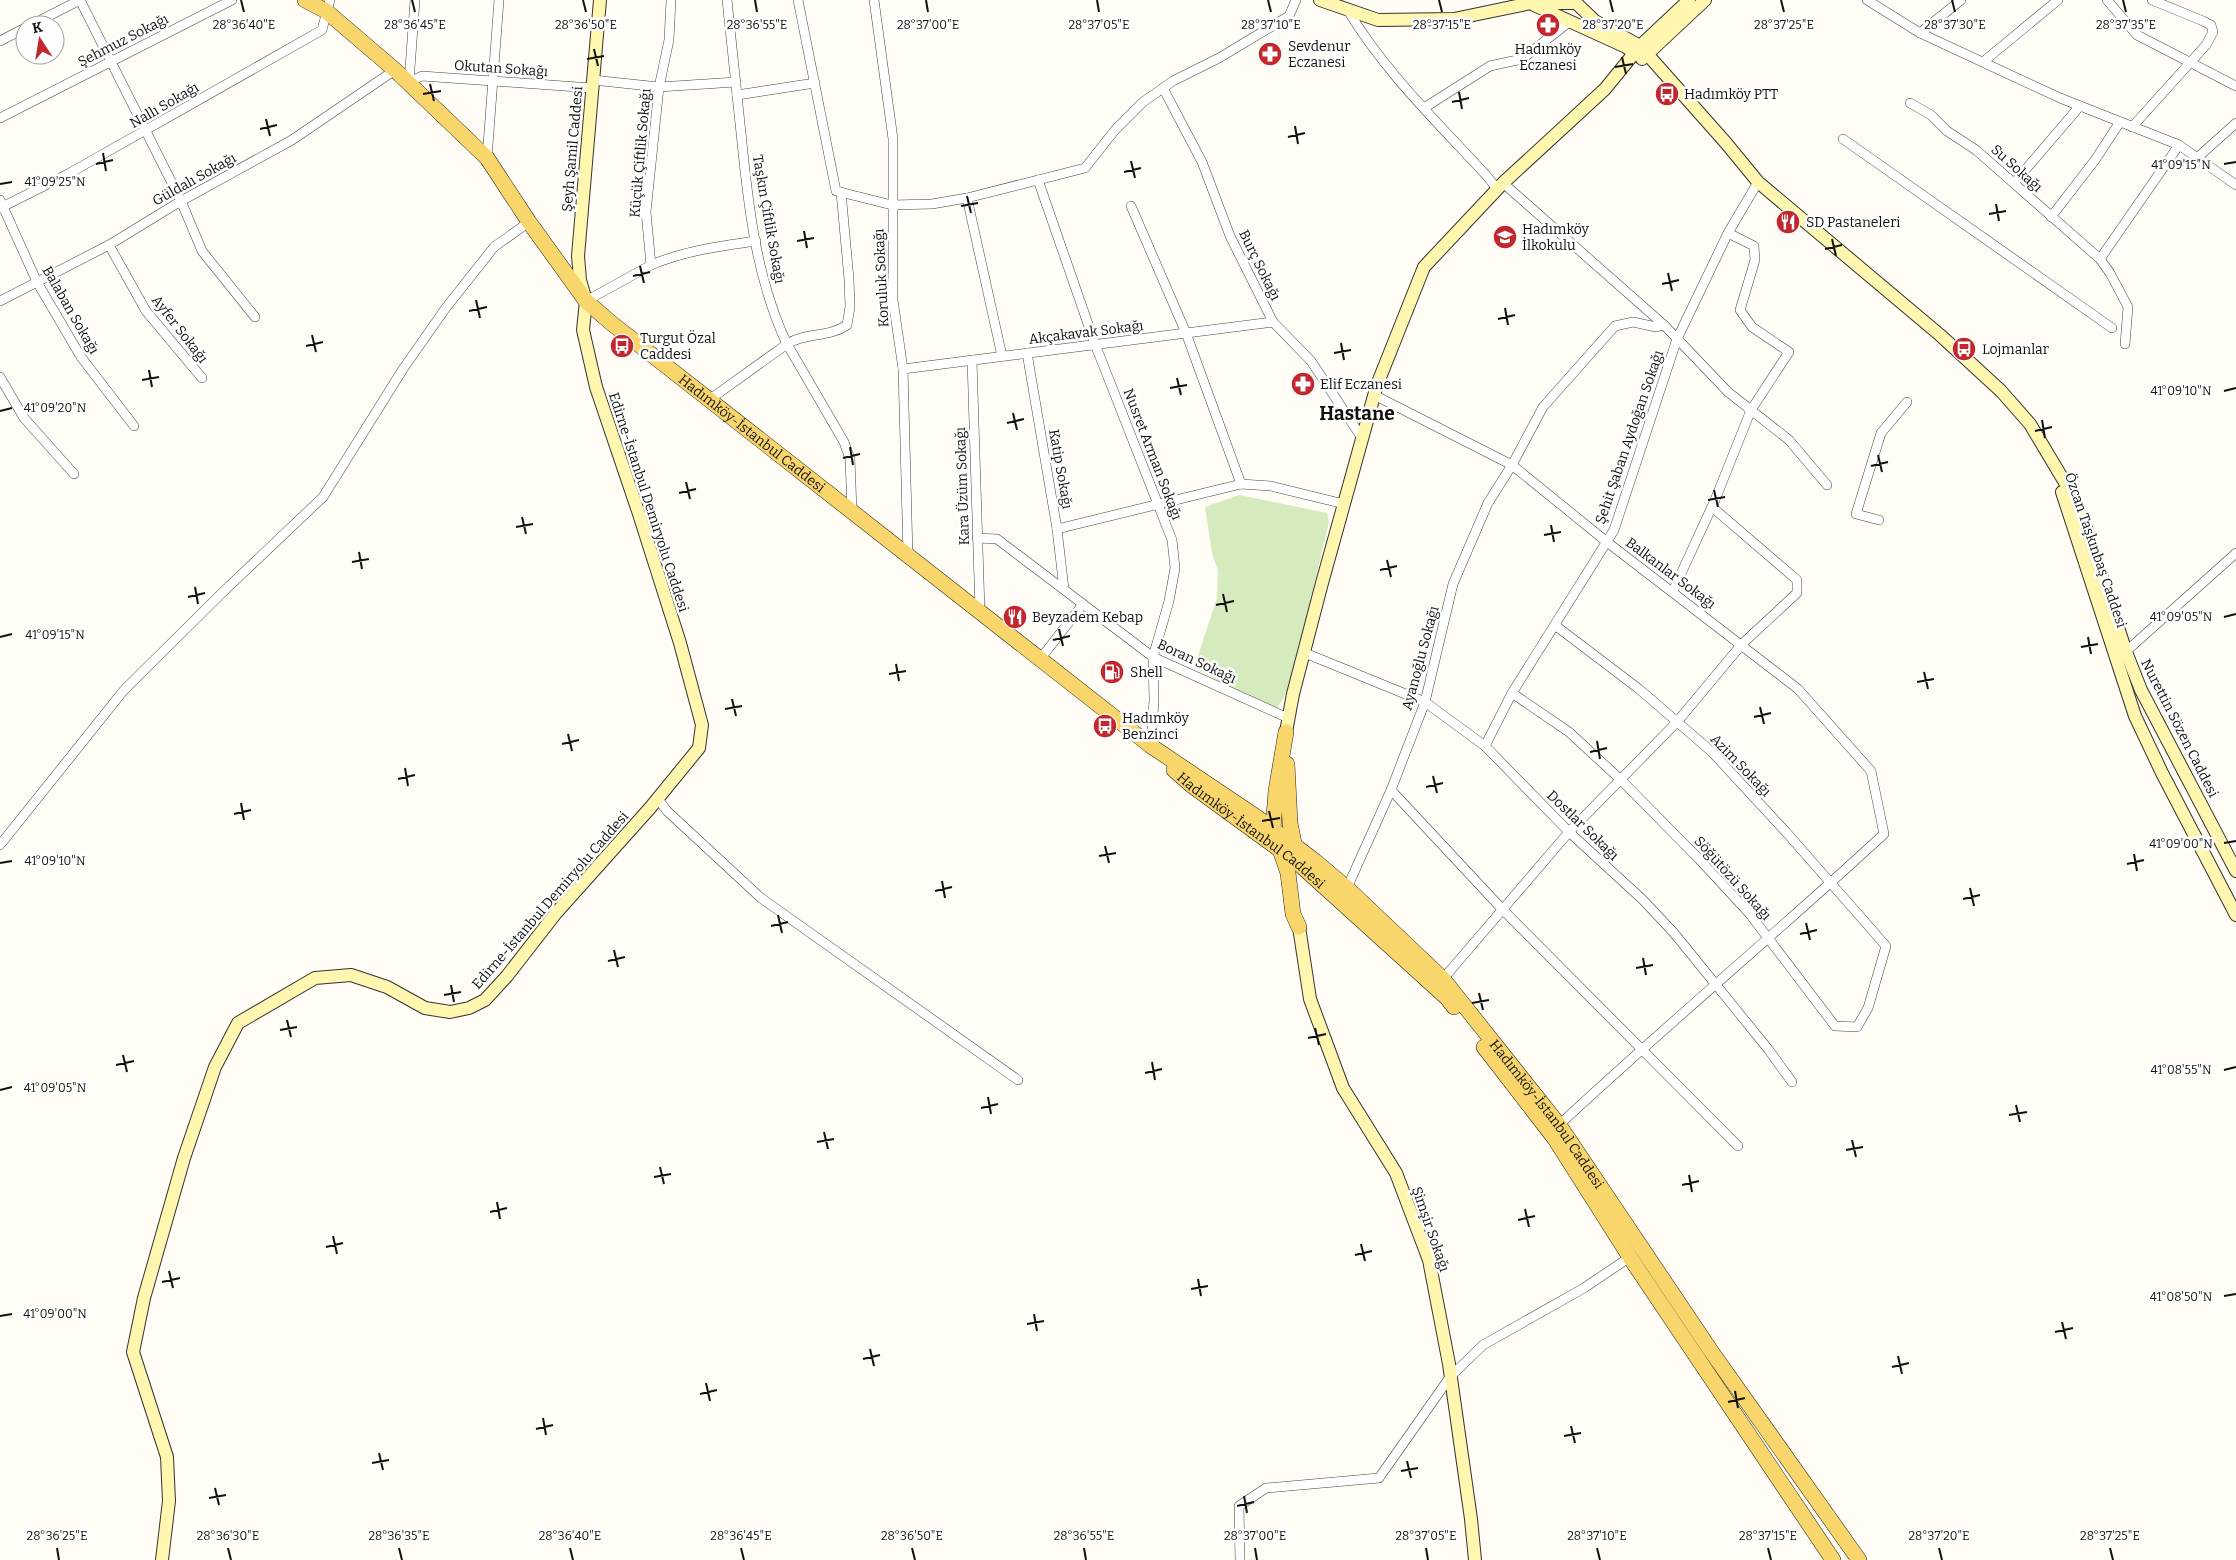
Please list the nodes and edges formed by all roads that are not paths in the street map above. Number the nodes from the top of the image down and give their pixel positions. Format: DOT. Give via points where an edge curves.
graph roads {
  1 [pos="80,0"];
  2 [pos="232,0"];
  3 [pos="305,0"];
  4 [pos="415,0"];
  5 [pos="499,0"];
  6 [pos="600,0"];
  7 [pos="671,0"];
  8 [pos="727,0"];
  9 [pos="798,0"];
  10 [pos="874,0"];
  11 [pos="1296,0"];
  12 [pos="1320,0"];
  13 [pos="1705,0"];
  14 [pos="1961,0"];
  15 [pos="2058,0"];
  16 [pos="2107,0"];
  17 [pos="2152,0"];
  18 [pos="1530,1"];
  19 [pos="1872,1"];
  20 [pos="1684,2"];
  21 [pos="328,5"];
  22 [pos="1347,9"];
  23 [pos="51,15"];
  24 [pos="1569,22"];
  25 [pos="15,33"];
  26 [pos="1920,33"];
  27 [pos="0,41"];
  28 [pos="1641,53"];
  29 [pos="111,61"];
  30 [pos="1982,62"];
  31 [pos="2190,63"];
  32 [pos="395,70"];
  33 [pos="493,80"];
  34 [pos="409,82"];
  35 [pos="736,82"];
  36 [pos="815,83"];
  37 [pos="593,84"];
  38 [pos="2236,86"];
  39 [pos="659,87"];
  40 [pos="1163,88"];
  41 [pos="737,95"];
  42 [pos="1910,103"];
  43 [pos="2079,106"];
  44 [pos="1424,108"];
  45 [pos="0,118"];
  46 [pos="2120,122"];
  47 [pos="2236,123"];
  48 [pos="2132,127"];
  49 [pos="146,131"];
  50 [pos="1843,139"];
  51 [pos="2179,145"];
  52 [pos="487,158"];
  53 [pos="2197,158"];
  54 [pos="1038,180"];
  55 [pos="1758,182"];
  56 [pos="2014,183"];
  57 [pos="2236,185"];
  58 [pos="1500,186"];
  59 [pos="841,192"];
  60 [pos="967,198"];
  61 [pos="181,201"];
  62 [pos="1,205"];
  63 [pos="892,205"];
  64 [pos="1131,206"];
  65 [pos="2051,217"];
  66 [pos="529,222"];
  67 [pos="1728,233"];
  68 [pos="756,241"];
  69 [pos="109,245"];
  70 [pos="2100,259"];
  71 [pos="651,265"];
  72 [pos="37,282"];
  73 [pos="0,301"];
  74 [pos="586,301"];
  75 [pos="255,317"];
  76 [pos="1273,322"];
  77 [pos="1664,325"];
  78 [pos="2112,328"];
  79 [pos="1186,333"];
  80 [pos="1677,339"];
  81 [pos="787,344"];
  82 [pos="1095,344"];
  83 [pos="2125,344"];
  84 [pos="1027,353"];
  85 [pos="1002,356"];
  86 [pos="972,360"];
  87 [pos="902,369"];
  88 [pos="0,377"];
  89 [pos="202,378"];
  90 [pos="1374,395"];
  91 [pos="708,400"];
  92 [pos="1907,402"];
  93 [pos="1751,410"];
  94 [pos="134,426"];
  95 [pos="1362,438"];
  96 [pos="1512,465"];
  97 [pos="74,474"];
  98 [pos="1241,484"];
  99 [pos="1827,485"];
  100 [pos="1344,504"];
  101 [pos="1158,505"];
  102 [pos="1712,507"];
  103 [pos="852,511"];
  104 [pos="1879,520"];
  105 [pos="1057,528"];
  106 [pos="977,538"];
  107 [pos="1607,542"];
  108 [pos="2236,553"];
  109 [pos="908,555"];
  110 [pos="1064,589"];
  111 [pos="1673,591"];
  112 [pos="1083,604"];
  113 [pos="980,611"];
  114 [pos="1556,626"];
  115 [pos="1742,644"];
  116 [pos="1305,653"];
  117 [pos="2121,656"];
  118 [pos="1153,657"];
  119 [pos="1041,658"];
  120 [pos="1512,694"];
  121 [pos="1425,702"];
  122 [pos="1677,722"];
  123 [pos="1287,725"];
  124 [pos="1151,746"];
  125 [pos="1485,746"];
  126 [pos="1621,780"];
  127 [pos="1391,790"];
  128 [pos="658,799"];
  129 [pos="1273,829"];
  130 [pos="1569,832"];
  131 [pos="0,845"];
  132 [pos="1294,845"];
  133 [pos="1278,847"];
  134 [pos="1298,863"];
  135 [pos="2236,871"];
  136 [pos="1831,884"];
  137 [pos="1347,888"];
  138 [pos="1502,909"];
  139 [pos="2236,915"];
  140 [pos="1298,927"];
  141 [pos="1769,938"];
  142 [pos="1886,946"];
  143 [pos="1443,979"];
  144 [pos="1716,987"];
  145 [pos="1642,1048"];
  146 [pos="1018,1080"];
  147 [pos="1792,1082"];
  148 [pos="1559,1125"];
  149 [pos="1738,1146"];
  150 [pos="1630,1257"];
  151 [pos="1450,1377"];
  152 [pos="162,1560"];
  153 [pos="1240,1560"];
  154 [pos="1475,1560"];
  155 [pos="1833,1560"];
  156 [pos="1859,1560"];
  1 -- 23 [label="street"];
  1 -- 29 [label="street"];
  2 -- 29 [label="street, Şehmuz Sokağı"];
  3 -- 21 [label="main road, Hadımköy-İstanbul Caddesi"];
  4 -- 34 [label="street"];
  5 -- 33 [label="street"];
  6 -- 37 [label="street, Şeyh Şamil Caddesi"];
  7 -- 39 [label="street, Küçük Çiftlik Sokağı" via="669,40"];
  8 -- 35 [label="street, Taşkın Çiftlik Sokağı"];
  9 -- 36 [label="street"];
  10 -- 63 [label="street, Koruluk Sokağı" via="893,139"];
  11 -- 40 [label="street" via="1289,16"];
  12 -- 22 [label="street"];
  13 -- 28 [label="street"];
  14 -- 26 [label="street"];
  15 -- 30 [label="street"];
  16 -- 31 [label="street" via="2137,35"];
  17 -- 31 [label="street" via="2211,26 2213,32 2206,45"];
  18 -- 22 [label="street" via="1454,19 1378,20"];
  18 -- 24 [label="street"];
  18 -- 28 [label="street" via="1576,3 1595,21"];
  19 -- 26 [label="street"];
  20 -- 28 [label="street"];
  21 -- 32 [label="main road, Hadımköy-İstanbul Caddesi"];
  21 -- 49 [label="street, Nallı Sokağı" via="322,30"];
  22 -- 44 [label="street" via="1364,36"];
  24 -- 28 [label="street"];
  24 -- 44 [label="street" via="1522,59 1490,66"];
  25 -- 27 [label="street"];
  26 -- 30 [label="street"];
  28 -- 55 [label="street, Özcan Taşkınbaş Caddesi"];
  28 -- 58 [label="street" via="1617,81"];
  29 -- 45 [label="street, Şehmuz Sokağı"];
  29 -- 49 [label="street"];
  30 -- 43 [label="street"];
  31 -- 38 [label="street"];
  31 -- 48 [label="street"];
  32 -- 34 [label="main road, Hadımköy-İstanbul Caddesi"];
  32 -- 61 [label="street, Güldalı Sokağı" via="292,140"];
  33 -- 34 [label="street, Okutan Sokağı" via="422,76"];
  33 -- 37 [label="street, Okutan Sokağı"];
  33 -- 52 [label="street"];
  34 -- 52 [label="main road, Hadımköy-İstanbul Caddesi"];
  35 -- 39 [label="street, Okutan Sokağı"];
  35 -- 41 [label="street, Taşkın Çiftlik Sokağı"];
  36 -- 41 [label="street"];
  36 -- 59 [label="street" via="836,191"];
  37 -- 39 [label="street, Okutan Sokağı"];
  37 -- 74 [label="street, Şeyh Şamil Caddesi" via="578,256"];
  39 -- 71 [label="street, Küçük Çiftlik Sokağı" via="646,212"];
  40 -- 54 [label="street" via="1143,102 1085,168"];
  40 -- 76 [label="street, Burç Sokağı" via="1202,162 1230,236"];
  41 -- 68 [label="street, Taşkın Çiftlik Sokağı" via="746,188"];
  42 -- 56 [label="street, Su Sokağı" via="1931,115"];
  43 -- 46 [label="street"];
  43 -- 56 [label="street"];
  44 -- 58 [label="street"];
  46 -- 48 [label="street"];
  46 -- 65 [label="street"];
  47 -- 53 [label="street"];
  48 -- 51 [label="street"];
  49 -- 61 [label="street"];
  49 -- 62 [label="street, Nallı Sokağı" via="68,174"];
  50 -- 78 [label="street"];
  51 -- 53 [label="street"];
  51 -- 70 [label="street"];
  52 -- 66 [label="main road, Hadımköy-İstanbul Caddesi"];
  53 -- 57 [label="street"];
  54 -- 60 [label="street"];
  54 -- 82 [label="street, Nusret Arman Sokağı"];
  55 -- 67 [label="street, Şehit Şaban Aydoğan Sokağı"];
  55 -- 117 [label="street, Özcan Taşkınbaş Caddesi" via="1947,341 2030,424 2046,450"];
  56 -- 65 [label="street, Su Sokağı"];
  58 -- 77 [label="street"];
  58 -- 90 [label="street" via="1424,267"];
  59 -- 63 [label="street"];
  59 -- 81 [label="street" via="850,308 847,325 828,334 798,337"];
  60 -- 63 [label="street" via="932,204"];
  60 -- 85 [label="street"];
  61 -- 69 [label="street, Güldalı Sokağı"];
  61 -- 75 [label="street" via="202,251"];
  62 -- 72 [label="street, Balaban Sokağı"];
  63 -- 87 [label="street, Koruluk Sokağı" via="893,300"];
  64 -- 79 [label="street"];
  65 -- 70 [label="street, Su Sokağı"];
  66 -- 74 [label="main road, Hadımköy-İstanbul Caddesi"];
  66 -- 131 [label="street" via="494,247 445,309 323,497 124,690"];
  67 -- 80 [label="street, Şehit Şaban Aydoğan Sokağı"];
  67 -- 93 [label="street" via="1754,246 1755,260 1740,310 1752,327 1789,352"];
  68 -- 71 [label="street" via="705,249"];
  68 -- 81 [label="street, Taşkın Çiftlik Sokağı" via="774,317"];
  69 -- 72 [label="street, Güldalı Sokağı"];
  69 -- 89 [label="street, Ayfer Sokağı" via="146,310"];
  70 -- 83 [label="street, Su Sokağı" via="2128,307"];
  71 -- 74 [label="street"];
  72 -- 73 [label="street, Güldalı Sokağı"];
  72 -- 94 [label="street, Balaban Sokağı" via="81,357"];
  74 -- 91 [label="main road, Hadımköy-İstanbul Caddesi"];
  74 -- 128 [label="street, Edirne-İstanbul Demiryolu Caddesi" via="583,330 596,387 680,643 702,725 699,748"];
  76 -- 79 [label="street, Akçakavak Sokağı"];
  76 -- 95 [label="street, Burç Sokağı" via="1311,361"];
  77 -- 80 [label="street"];
  77 -- 96 [label="street, Ayanoğlu Sokağı" via="1656,327 1633,322 1615,326 1543,407"];
  79 -- 82 [label="street, Akçakavak Sokağı"];
  79 -- 98 [label="street"];
  80 -- 93 [label="street" via="1728,392"];
  80 -- 107 [label="street, Şehit Şaban Aydoğan Sokağı" via="1614,530"];
  81 -- 91 [label="street"];
  81 -- 103 [label="street, Taşkın Çiftlik Sokağı" via="840,434 850,459"];
  82 -- 84 [label="street, Akçakavak Sokağı"];
  82 -- 101 [label="street, Nusret Arman Sokağı"];
  84 -- 85 [label="street, Akçakavak Sokağı"];
  84 -- 105 [label="street, Katip Sokağı"];
  85 -- 86 [label="street, Akçakavak Sokağı"];
  86 -- 87 [label="street, Akçakavak Sokağı"];
  86 -- 106 [label="street, Kara Üzüm Sokağı"];
  87 -- 109 [label="street, Koruluk Sokağı"];
  88 -- 97 [label="street" via="24,418"];
  90 -- 95 [label="street"];
  90 -- 96 [label="street, Balkanlar Sokağı"];
  91 -- 103 [label="main road, Hadımköy-İstanbul Caddesi"];
  92 -- 104 [label="street" via="1881,433 1856,514"];
  93 -- 99 [label="street" via="1789,440"];
  93 -- 102 [label="street"];
  95 -- 100 [label="street"];
  96 -- 107 [label="street, Balkanlar Sokağı"];
  96 -- 121 [label="street, Ayanoğlu Sokağı" via="1488,503 1453,584"];
  98 -- 100 [label="street" via="1271,486"];
  98 -- 101 [label="street"];
  100 -- 116 [label="street"];
  101 -- 105 [label="street"];
  101 -- 118 [label="street, Nusret Arman Sokağı" via="1172,540 1175,568"];
  102 -- 111 [label="street"];
  102 -- 115 [label="street" via="1796,580 1797,593"];
  103 -- 109 [label="main road, Hadımköy-İstanbul Caddesi"];
  105 -- 110 [label="street, Katip Sokağı"];
  106 -- 110 [label="street, Boran Sokağı" via="997,538"];
  106 -- 113 [label="street, Kara Üzüm Sokağı"];
  107 -- 111 [label="street, Balkanlar Sokağı"];
  107 -- 114 [label="street, Şehit Şaban Aydoğan Sokağı"];
  108 -- 117 [label="street"];
  109 -- 113 [label="main road, Hadımköy-İstanbul Caddesi"];
  110 -- 112 [label="street, Boran Sokağı"];
  111 -- 115 [label="street, Balkanlar Sokağı"];
  112 -- 118 [label="street, Boran Sokağı"];
  112 -- 119 [label="street"];
  113 -- 119 [label="main road, Hadımköy-İstanbul Caddesi"];
  114 -- 120 [label="street, Şehit Şaban Aydoğan Sokağı"];
  114 -- 122 [label="street, Azim Sokağı"];
  115 -- 122 [label="street"];
  115 -- 136 [label="street, Balkanlar Sokağı" via="1798,689 1871,770 1884,834"];
  116 -- 121 [label="street, Dostlar Sokağı"];
  116 -- 123 [label="street"];
  117 -- 135 [label="street, Nurettin Sözen Caddesi"];
  117 -- 139 [label="street, Nurettin Sözen Caddesi" via="2135,716"];
  118 -- 123 [label="street, Boran Sokağı"];
  118 -- 124 [label="street, Nusret Arman Sokağı"];
  119 -- 124 [label="main road, Hadımköy-İstanbul Caddesi"];
  120 -- 125 [label="street, Şehit Şaban Aydoğan Sokağı"];
  120 -- 126 [label="street, Söğütözü Sokağı" via="1569,732"];
  121 -- 125 [label="street, Dostlar Sokağı"];
  121 -- 127 [label="street, Ayanoğlu Sokağı"];
  122 -- 126 [label="street"];
  122 -- 136 [label="street, Azim Sokağı" via="1732,772"];
  123 -- 129 [label="main road"];
  123 -- 132 [label="main road" via="1288,795"];
  124 -- 129 [label="main road, Hadımköy-İstanbul Caddesi"];
  124 -- 133 [label="main road, Hadımköy-İstanbul Caddesi" via="1190,784"];
  125 -- 130 [label="street, Dostlar Sokağı"];
  126 -- 130 [label="street"];
  126 -- 141 [label="street, Söğütözü Sokağı" via="1699,859"];
  127 -- 137 [label="street, Ayanoğlu Sokağı"];
  127 -- 138 [label="street"];
  128 -- 146 [label="street" via="761,898"];
  128 -- 152 [label="street, Edirne-İstanbul Demiryolu Caddesi" via="556,913 485,1000 450,1012 433,1010 387,987 351,975 315,978 238,1023 215,1067 184,1158 132,1352 167,1457 169,1501"];
  129 -- 132 [label="main road, Hadımköy-İstanbul Caddesi"];
  129 -- 133 [label="main road"];
  130 -- 138 [label="street"];
  130 -- 144 [label="street, Dostlar Sokağı" via="1643,900 1674,933"];
  132 -- 134 [label="main road"];
  132 -- 137 [label="main road, Hadımköy-İstanbul Caddesi"];
  133 -- 134 [label="main road, Hadımköy-İstanbul Caddesi"];
  133 -- 140 [label="main road" via="1288,873 1293,914"];
  134 -- 140 [label="main road"];
  134 -- 150 [label="main road, Hadımköy-İstanbul Caddesi" via="1447,998 1555,1139"];
  136 -- 141 [label="street"];
  136 -- 142 [label="street, Azim Sokağı"];
  137 -- 143 [label="main road, Hadımköy-İstanbul Caddesi"];
  138 -- 143 [label="street"];
  138 -- 145 [label="street"];
  140 -- 151 [label="street, Şimşir Sokağı" via="1310,999 1344,1088 1396,1173 1429,1260"];
  141 -- 142 [label="street, Söğütözü Sokağı" via="1835,1026 1857,1027 1868,1008"];
  141 -- 144 [label="street"];
  143 -- 148 [label="main road, Hadımköy-İstanbul Caddesi"];
  144 -- 145 [label="street"];
  144 -- 147 [label="street, Dostlar Sokağı"];
  145 -- 148 [label="street"];
  145 -- 149 [label="street"];
  148 -- 156 [label="main road, Hadımköy-İstanbul Caddesi" via="1711,1351"];
  150 -- 151 [label="street" via="1584,1288 1483,1345"];
  150 -- 155 [label="main road, Hadımköy-İstanbul Caddesi"];
  151 -- 153 [label="street" via="1379,1478 1266,1488 1239,1506"];
  151 -- 154 [label="street, Şimşir Sokağı"];
}
